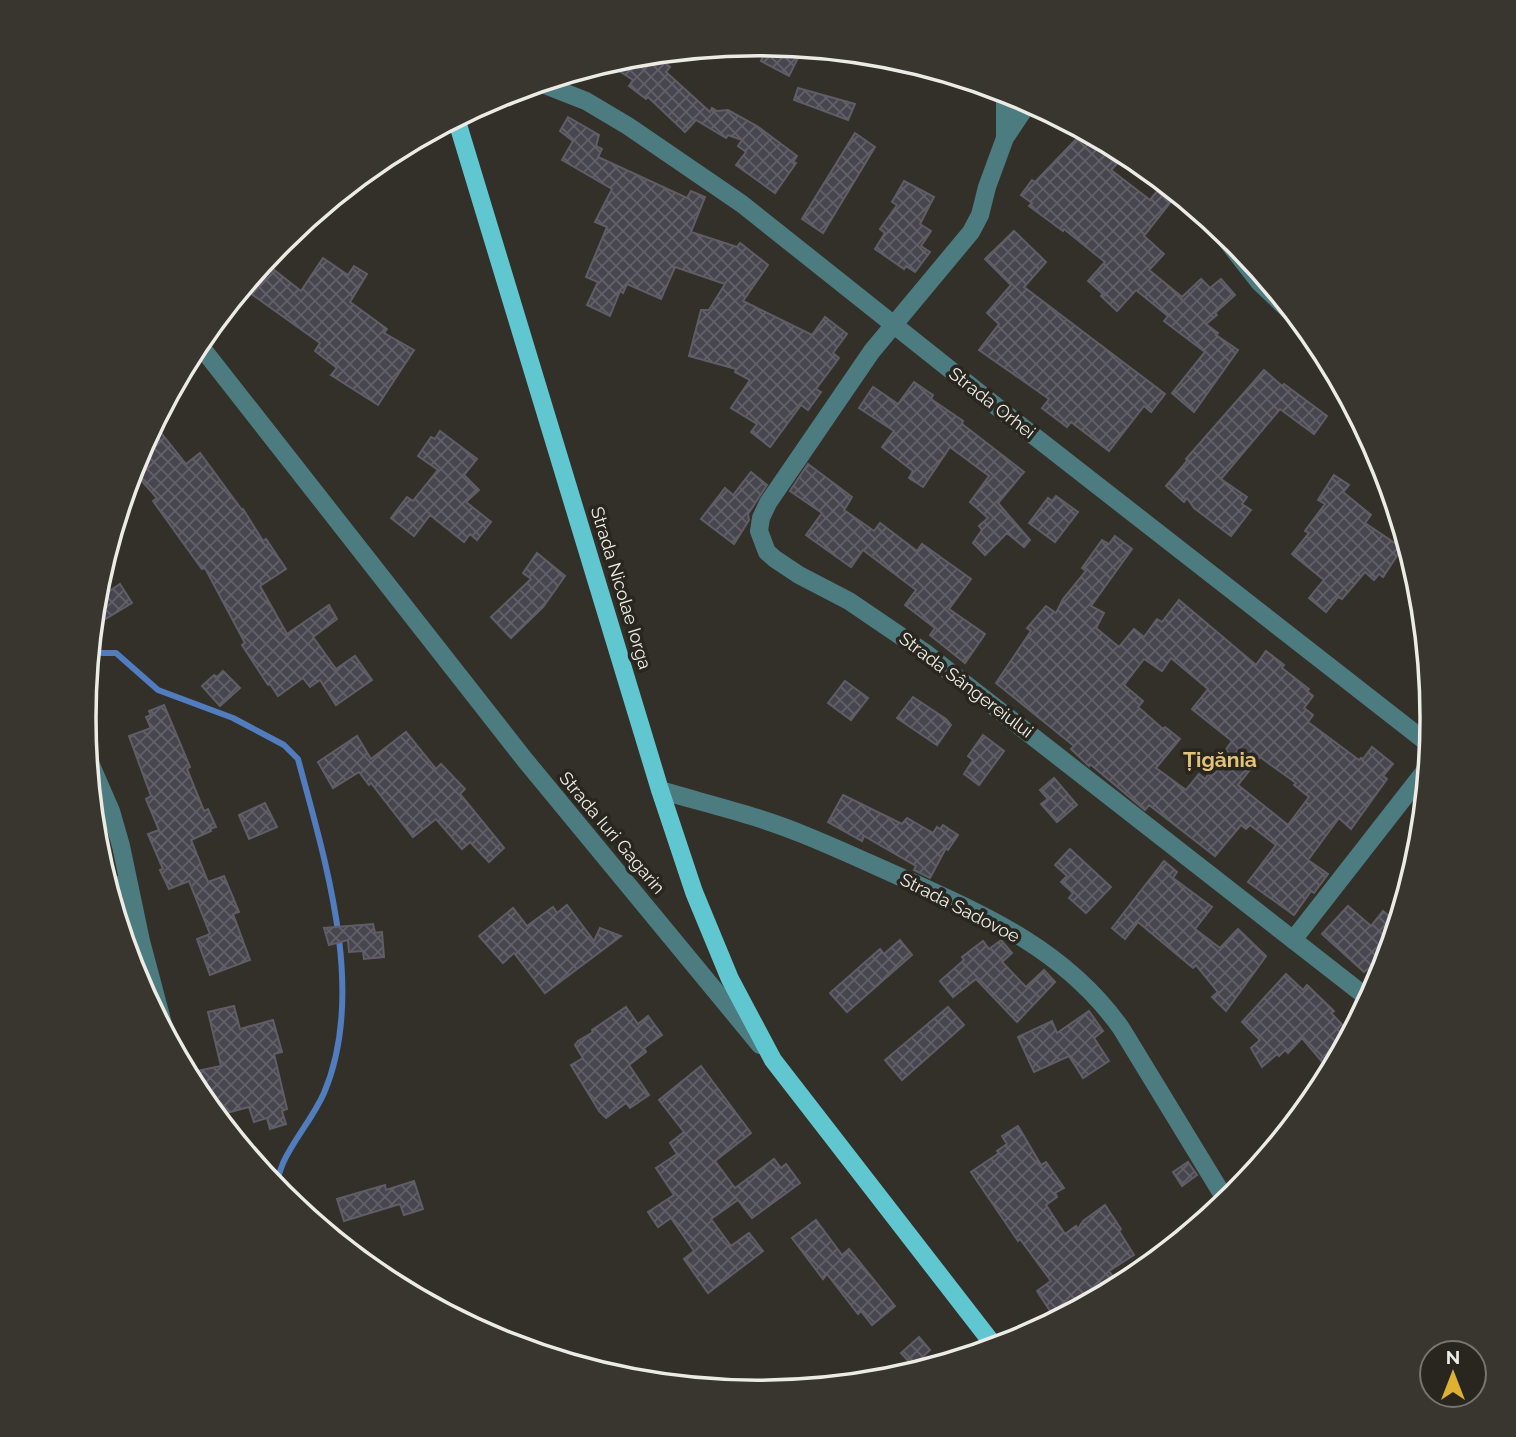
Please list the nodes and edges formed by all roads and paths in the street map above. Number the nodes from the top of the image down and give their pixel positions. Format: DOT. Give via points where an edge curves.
graph roads {
  1 [pos="554,88"];
  2 [pos="1005,103"];
  3 [pos="1023,111"];
  4 [pos="459,127"];
  5 [pos="1005,138"];
  6 [pos="894,324"];
  7 [pos="205,352"];
  8 [pos="1420,737"];
  9 [pos="1417,781"];
  10 [pos="99,784"];
  11 [pos="660,790"];
  12 [pos="127,880"];
  13 [pos="117,887"];
  14 [pos="1293,940"];
  15 [pos="155,993"];
  16 [pos="1361,993"];
  17 [pos="773,1060"];
  18 [pos="1221,1192"];
  19 [pos="989,1339"];
  1 -- 6 [label="street, Strada Orhei" via="628,125 742,204"];
  2 -- 5 [label="street"];
  3 -- 5 [label="street"];
  4 -- 11 [label="main road, Strada Nicolae Iorga"];
  5 -- 6 [label="street, Strada Sângereiului" via="971,232"];
  6 -- 8 [label="street, Strada Orhei"];
  6 -- 14 [label="street, Strada Sângereiului" via="850,380 768,503 759,531 767,552 927,654"];
  7 -- 17 [label="street, Strada Iuri Gagarin" via="525,760"];
  9 -- 14 [label="street"];
  10 -- 12 [label="street" via="111,811"];
  11 -- 17 [label="main road, Strada Nicolae Iorga" via="725,966"];
  11 -- 18 [label="street, Strada Sadovoe" via="802,834 992,919 1067,968 1121,1028"];
  12 -- 13 [label="street"];
  12 -- 15 [label="street"];
  14 -- 16 [label="street, Strada Sângereiului"];
  17 -- 19 [label="main road, Strada Iuri Gagarin"];
}
